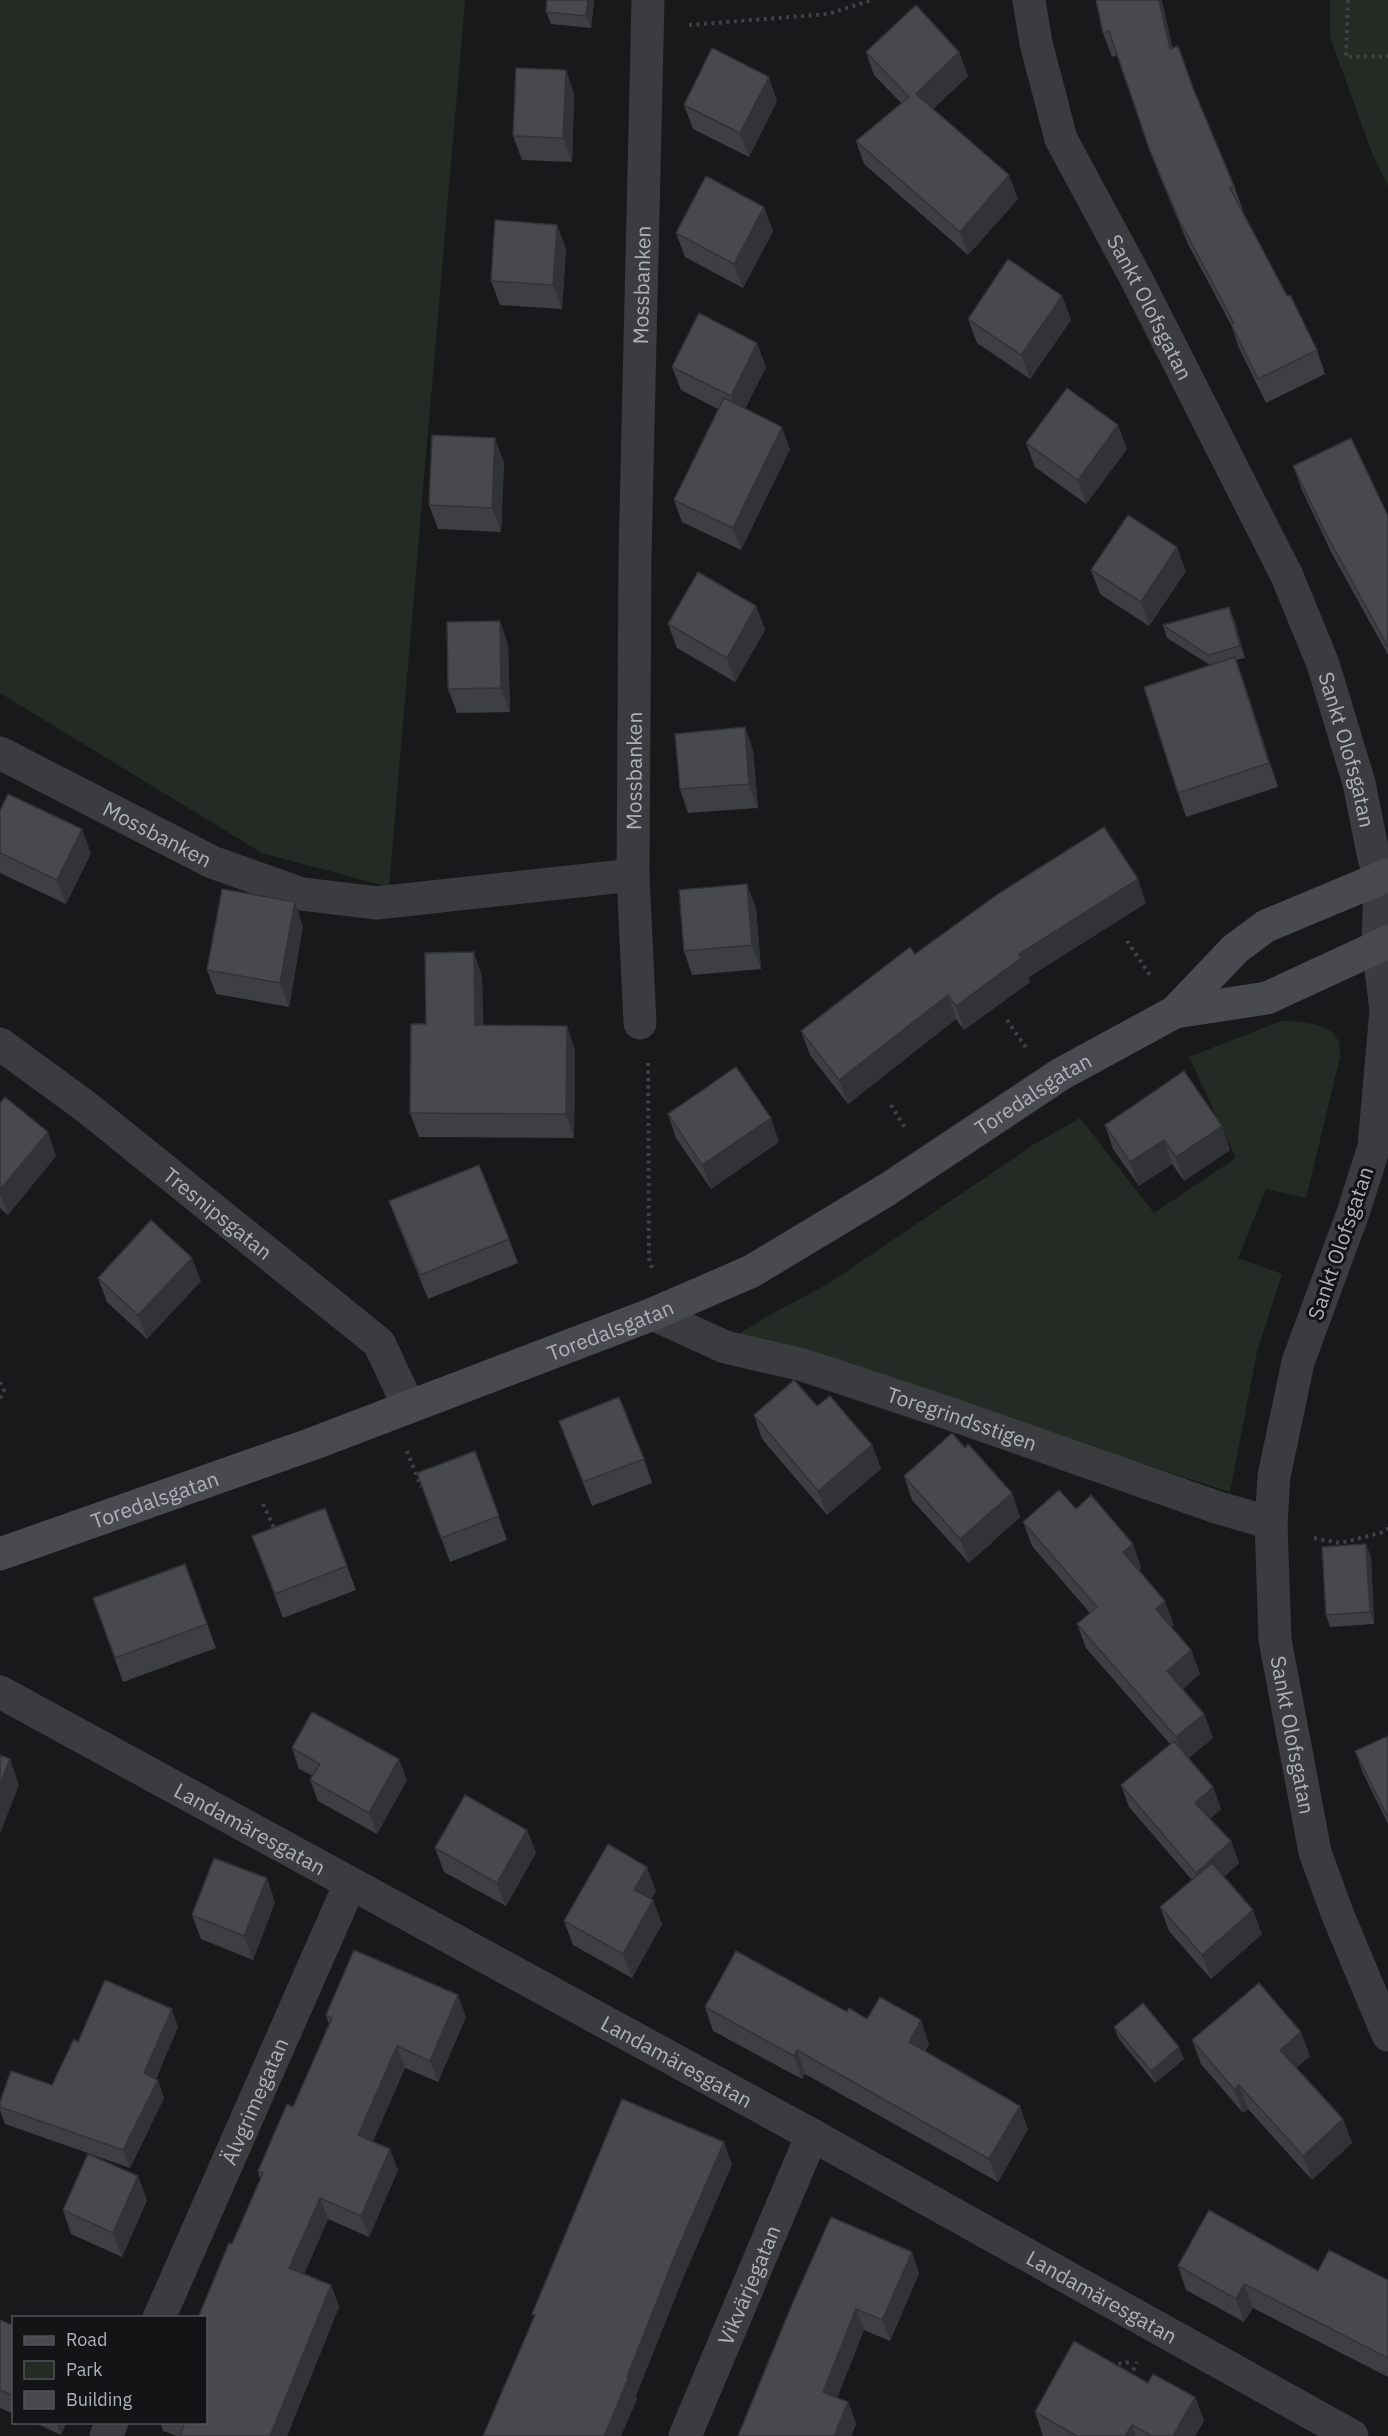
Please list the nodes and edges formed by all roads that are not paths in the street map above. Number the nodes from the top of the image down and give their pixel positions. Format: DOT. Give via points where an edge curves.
graph roads {
  1 [pos="1029,0"];
  2 [pos="647,14"];
  3 [pos="0,753"];
  4 [pos="633,875"];
  5 [pos="1384,877"];
  6 [pos="1383,944"];
  7 [pos="1175,1012"];
  8 [pos="640,1023"];
  9 [pos="0,1044"];
  10 [pos="653,1314"];
  11 [pos="409,1407"];
  12 [pos="1270,1523"];
  13 [pos="0,1554"];
  14 [pos="0,1692"];
  15 [pos="350,1884"];
  16 [pos="1388,2035"];
  17 [pos="812,2135"];
  18 [pos="160,2316"];
  19 [pos="685,2436"];
  20 [pos="1352,2436"];
  1 -- 5 [label="street, Sankt Olofsgatan" via="1061,139 1287,576 1323,664 1359,783 1374,858"];
  2 -- 4 [label="street, Mossbanken" via="635,556"];
  3 -- 4 [label="street, Mossbanken" via="212,862 302,894 377,903"];
  4 -- 8 [label="street"];
  5 -- 6 [label="street, Sankt Olofsgatan"];
  5 -- 7 [label="street, Toredalsgatan" via="1266,926 1235,949"];
  6 -- 7 [label="street, Toredalsgatan" via="1267,998"];
  6 -- 12 [label="street, Sankt Olofsgatan" via="1386,1010 1374,1147 1298,1362 1274,1476"];
  7 -- 10 [label="street, Toredalsgatan" via="1061,1074 888,1189 752,1271"];
  9 -- 11 [label="street, Tresnipsgatan" via="85,1106 379,1343"];
  10 -- 11 [label="street, Toredalsgatan"];
  10 -- 12 [label="street, Toregrindsstigen" via="725,1347 803,1365"];
  11 -- 13 [label="street, Toredalsgatan"];
  12 -- 16 [label="street, Sankt Olofsgatan" via="1275,1640 1315,1852"];
  14 -- 15 [label="street, Landamäresgatan"];
  15 -- 17 [label="street, Landamäresgatan"];
  15 -- 18 [label="street, Älvgrimegatan"];
  17 -- 19 [label="street, Vikvärjegatan"];
  17 -- 20 [label="street, Landamäresgatan"];
}
